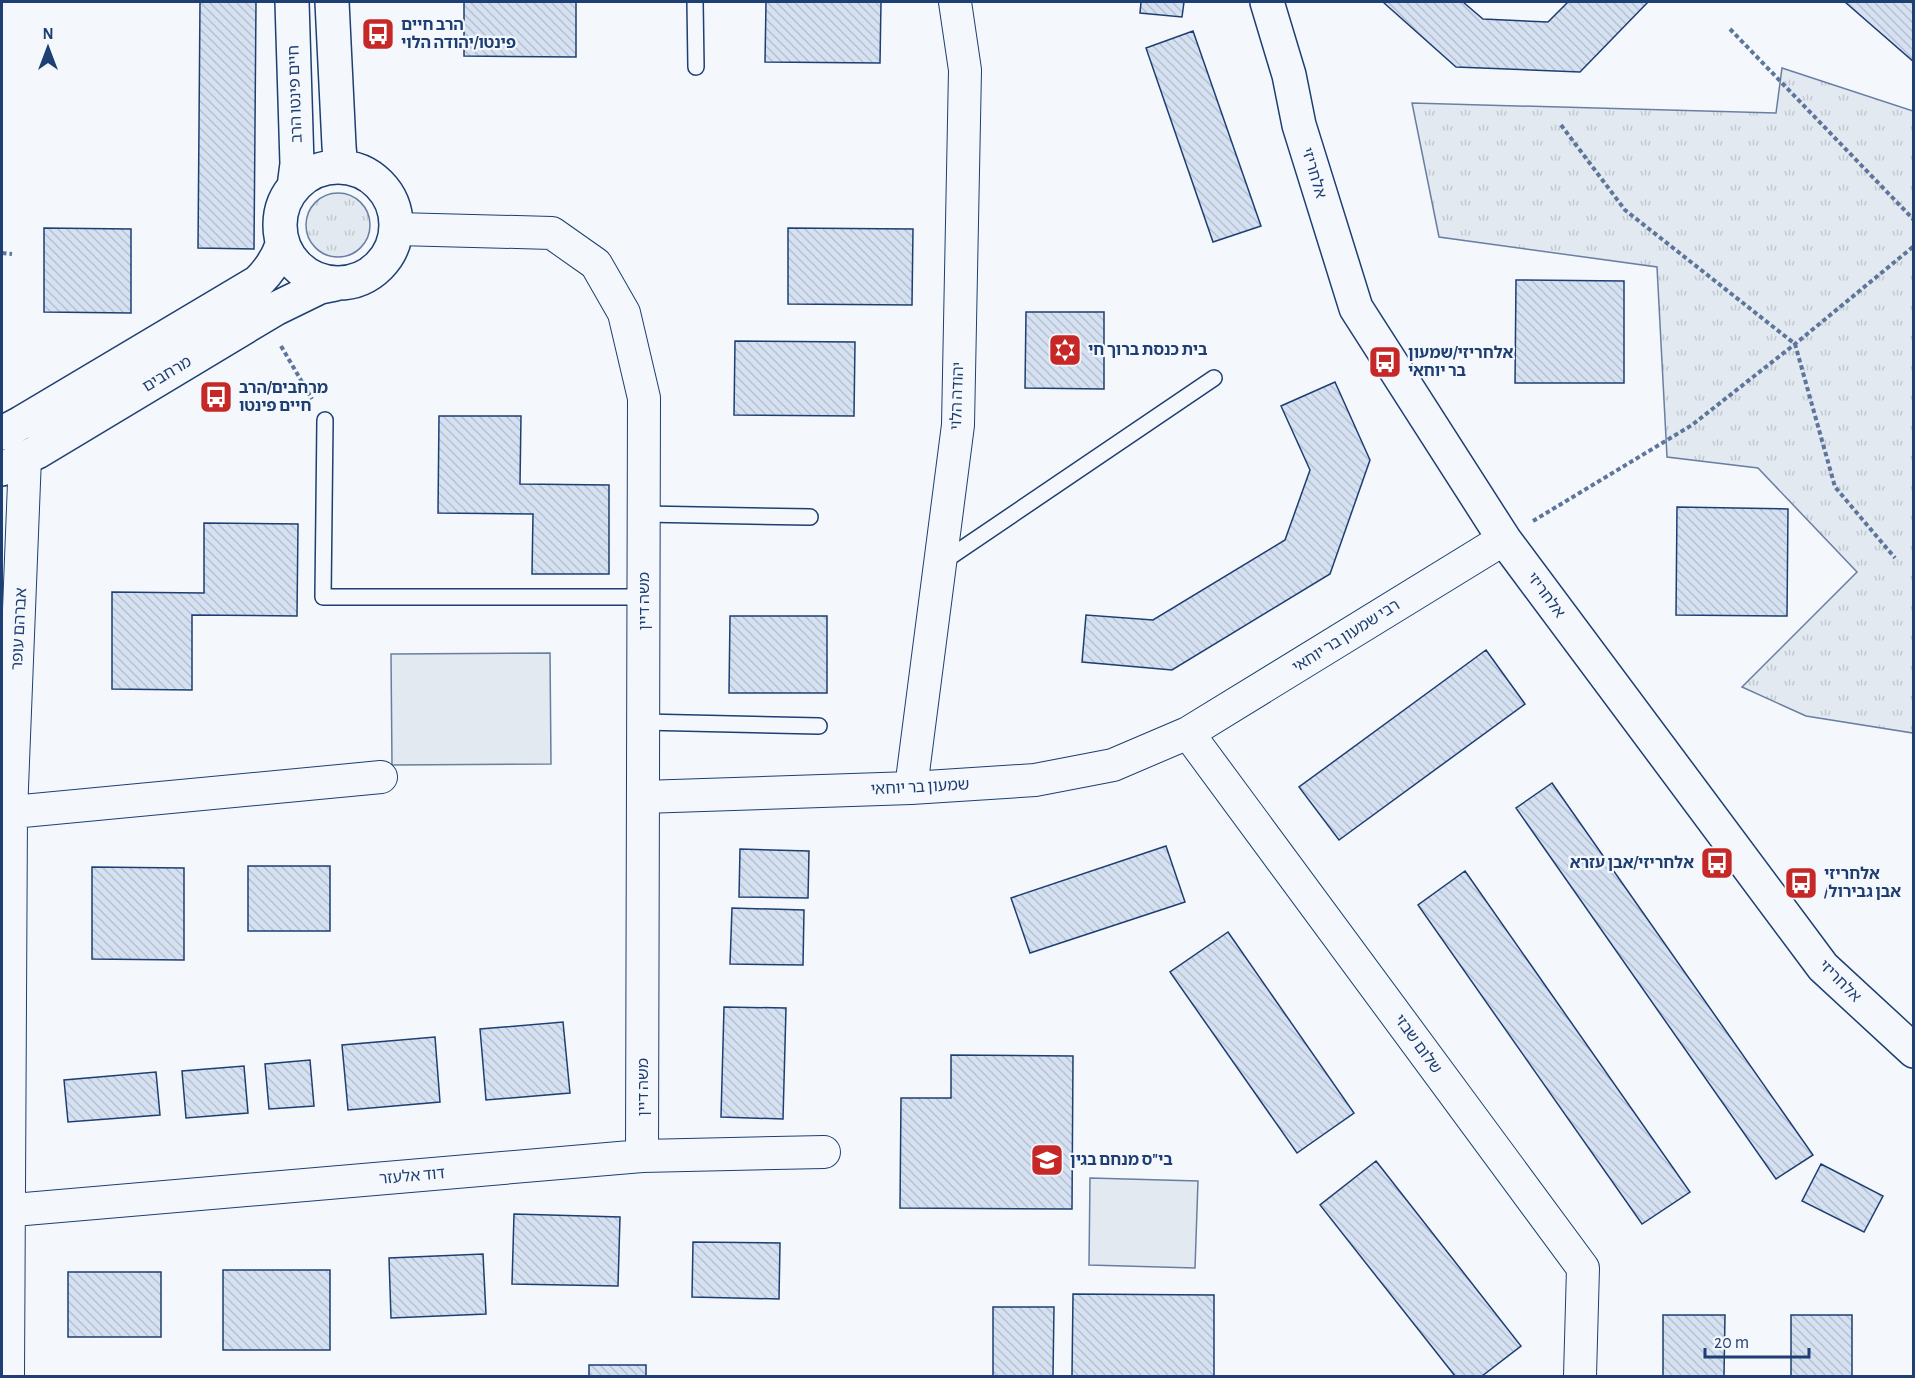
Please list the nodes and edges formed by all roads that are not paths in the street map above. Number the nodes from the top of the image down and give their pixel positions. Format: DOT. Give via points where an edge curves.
graph roads {
  1 [pos="292,2"];
  2 [pos="332,2"];
  3 [pos="695,2"];
  4 [pos="955,2"];
  5 [pos="1267,2"];
  6 [pos="1284,2"];
  7 [pos="696,67"];
  8 [pos="1289,75"];
  9 [pos="344,167"];
  10 [pos="294,187"];
  11 [pos="397,229"];
  12 [pos="282,245"];
  13 [pos="335,284"];
  14 [pos="1214,378"];
  15 [pos="325,420"];
  16 [pos="2,433"];
  17 [pos="13,463"];
  18 [pos="644,514"];
  19 [pos="810,517"];
  20 [pos="1504,539"];
  21 [pos="940,563"];
  22 [pos="644,597"];
  23 [pos="644,722"];
  24 [pos="819,726"];
  25 [pos="1188,733"];
  26 [pos="381,777"];
  27 [pos="910,788"];
  28 [pos="643,796"];
  29 [pos="6,813"];
  30 [pos="1914,1051"];
  31 [pos="824,1152"];
  32 [pos="642,1156"];
  33 [pos="5,1211"];
  34 [pos="9,1377"];
  35 [pos="1580,1377"];
  1 -- 10 [label="street, חיים פינטו הרב" via="297,164"];
  2 -- 9 [label="street" via="339,146"];
  3 -- 7 [label="lane"];
  4 -- 21 [label="street, יהודה הלוי" via="965,70 958,424"];
  5 -- 8 [label="street, אלחריזי"];
  6 -- 8 [label="street, אלחריזי"];
  8 -- 20 [label="street, אלחריזי" via="1299,125 1356,308"];
  9 -- 10 [label="street" via="311,173"];
  9 -- 11 [label="street" via="377,181 388,195"];
  10 -- 12 [label="street" via="280,212"];
  11 -- 13 [label="street" via="393,247 370,275"];
  11 -- 18 [label="street, משה דיין" via="552,233 596,264 624,313 644,398"];
  12 -- 13 [label="street" via="302,272 317,281"];
  12 -- 16 [label="street, מרחבים" via="277,259 258,282"];
  13 -- 17 [label="street, מרחבים" via="275,309"];
  14 -- 21 [label="lane"];
  15 -- 22 [label="lane" via="323,597"];
  17 -- 29 [label="street, אברהם עופר"];
  18 -- 19 [label="lane"];
  18 -- 22 [label="street, משה דיין"];
  20 -- 25 [label="street, רבי שמעון בר יוחאי"];
  20 -- 30 [label="street, אלחריזי" via="1823,967"];
  21 -- 27 [label="street, יהודה הלוי"];
  22 -- 23 [label="street, משה דיין"];
  23 -- 24 [label="lane"];
  23 -- 28 [label="street, משה דיין"];
  25 -- 27 [label="street, שמעון בר יוחאי" via="1113,765 1035,780"];
  25 -- 35 [label="street, שלום שבזי" via="1583,1268"];
  26 -- 29 [label="street"];
  27 -- 28 [label="street, שמעון בר יוחאי"];
  28 -- 32 [label="street, משה דיין"];
  29 -- 33 [label="street, אברהם עופר"];
  31 -- 32 [label="street, דוד אלעזר"];
  32 -- 33 [label="street, דוד אלעזר"];
  33 -- 34 [label="street, אברהם עופר"];
}
